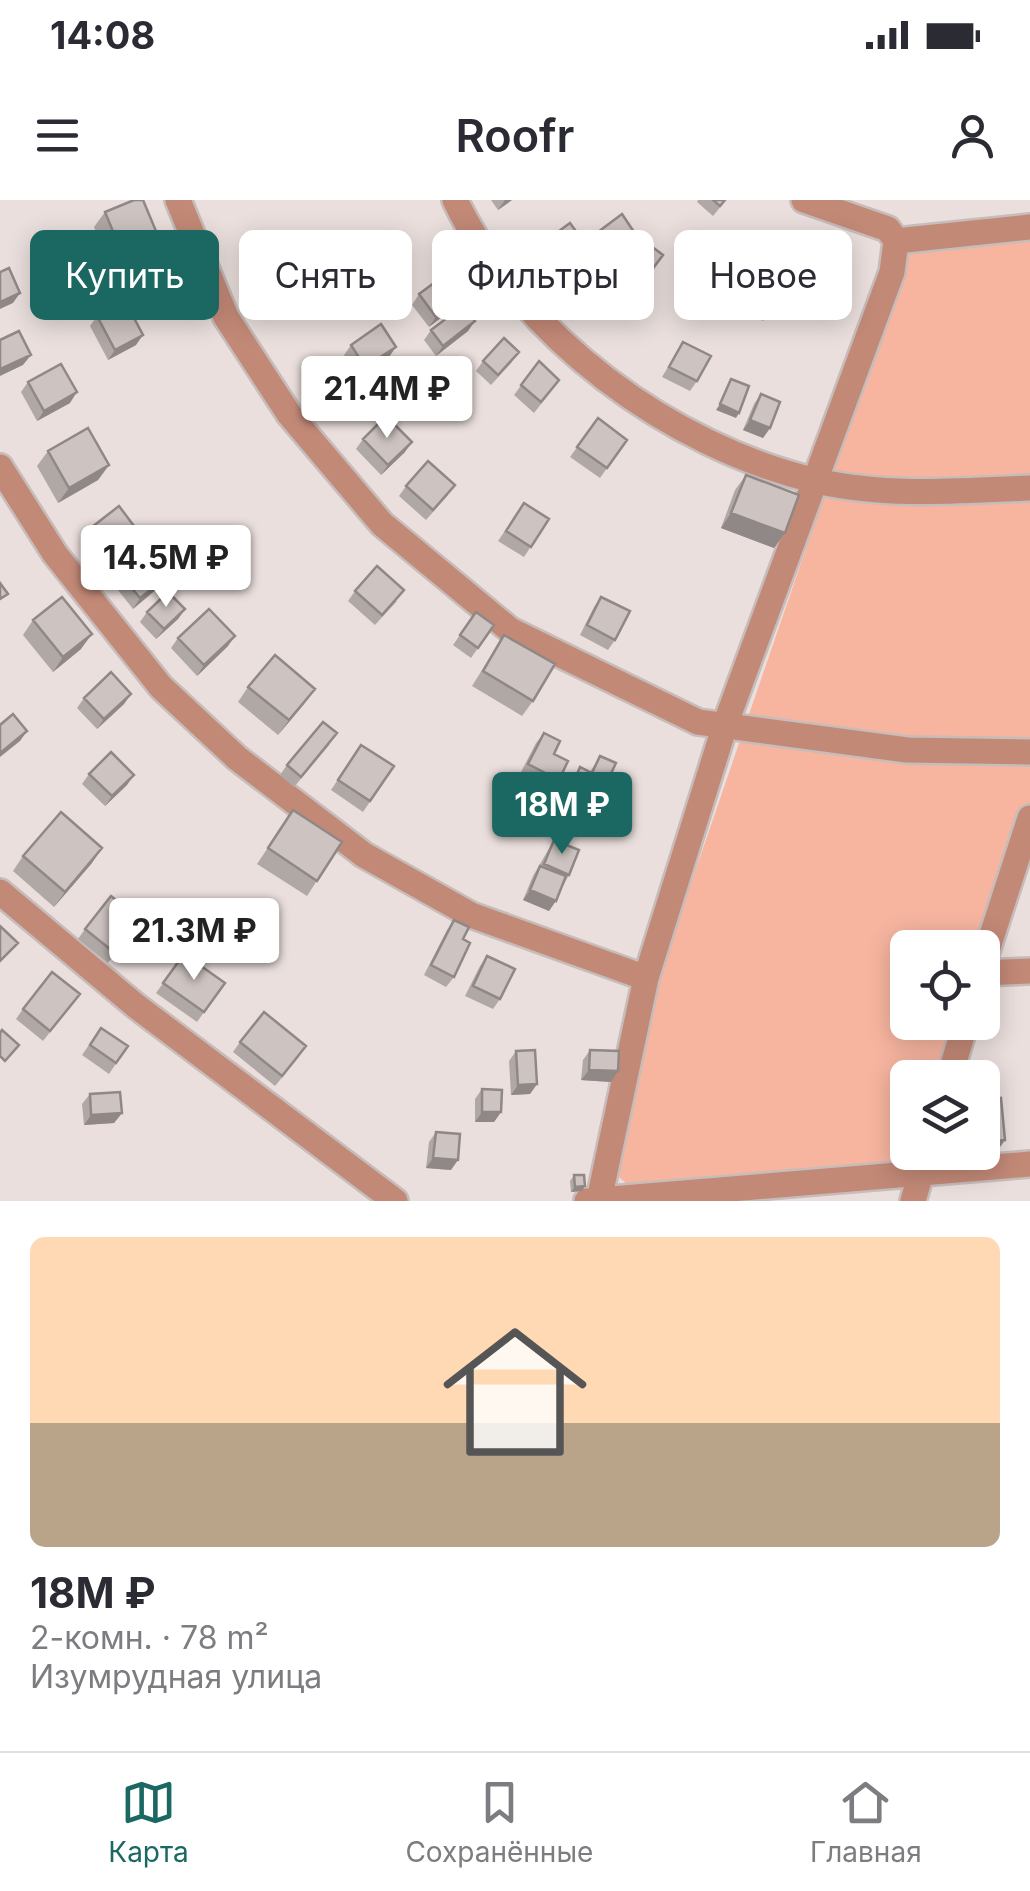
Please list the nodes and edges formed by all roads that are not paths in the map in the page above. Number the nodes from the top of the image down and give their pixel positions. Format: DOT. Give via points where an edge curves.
graph roads {
  1 [pos="178,200"];
  2 [pos="455,200"];
  3 [pos="808,201"];
  4 [pos="1030,227"];
  5 [pos="896,241"];
  6 [pos="0,468"];
  7 [pos="817,481"];
  8 [pos="1030,488"];
  9 [pos="726,724"];
  10 [pos="1030,752"];
  11 [pos="1030,818"];
  12 [pos="0,892"];
  13 [pos="995,930"];
  14 [pos="1000,971"];
  15 [pos="1030,972"];
  16 [pos="646,978"];
  17 [pos="1000,1164"];
  18 [pos="1030,1164"];
  19 [pos="890,1167"];
  20 [pos="922,1170"];
  21 [pos="599,1200"];
  22 [pos="395,1201"];
  23 [pos="587,1201"];
  24 [pos="913,1201"];
  1 -- 9 [label="street" via="226,316 288,414 382,524 510,630 698,722"];
  2 -- 7 [label="street" via="545,327 602,378 722,449"];
  3 -- 5 [label="street" via="888,229"];
  4 -- 5 [label="street"];
  5 -- 7 [label="street" via="892,272"];
  6 -- 16 [label="street" via="55,554 150,674 237,758 364,856 471,915"];
  7 -- 8 [label="street" via="939,492"];
  7 -- 9 [label="street"];
  9 -- 10 [label="street" via="907,750"];
  9 -- 16 [label="street"];
  11 -- 13 [label="street"];
  12 -- 22 [label="street" via="136,1006"];
  14 -- 15 [label="street"];
  16 -- 21 [label="street"];
  17 -- 18 [label="street"];
  19 -- 21 [label="street"];
  20 -- 24 [label="street"];
  21 -- 23 [label="street"];
}
